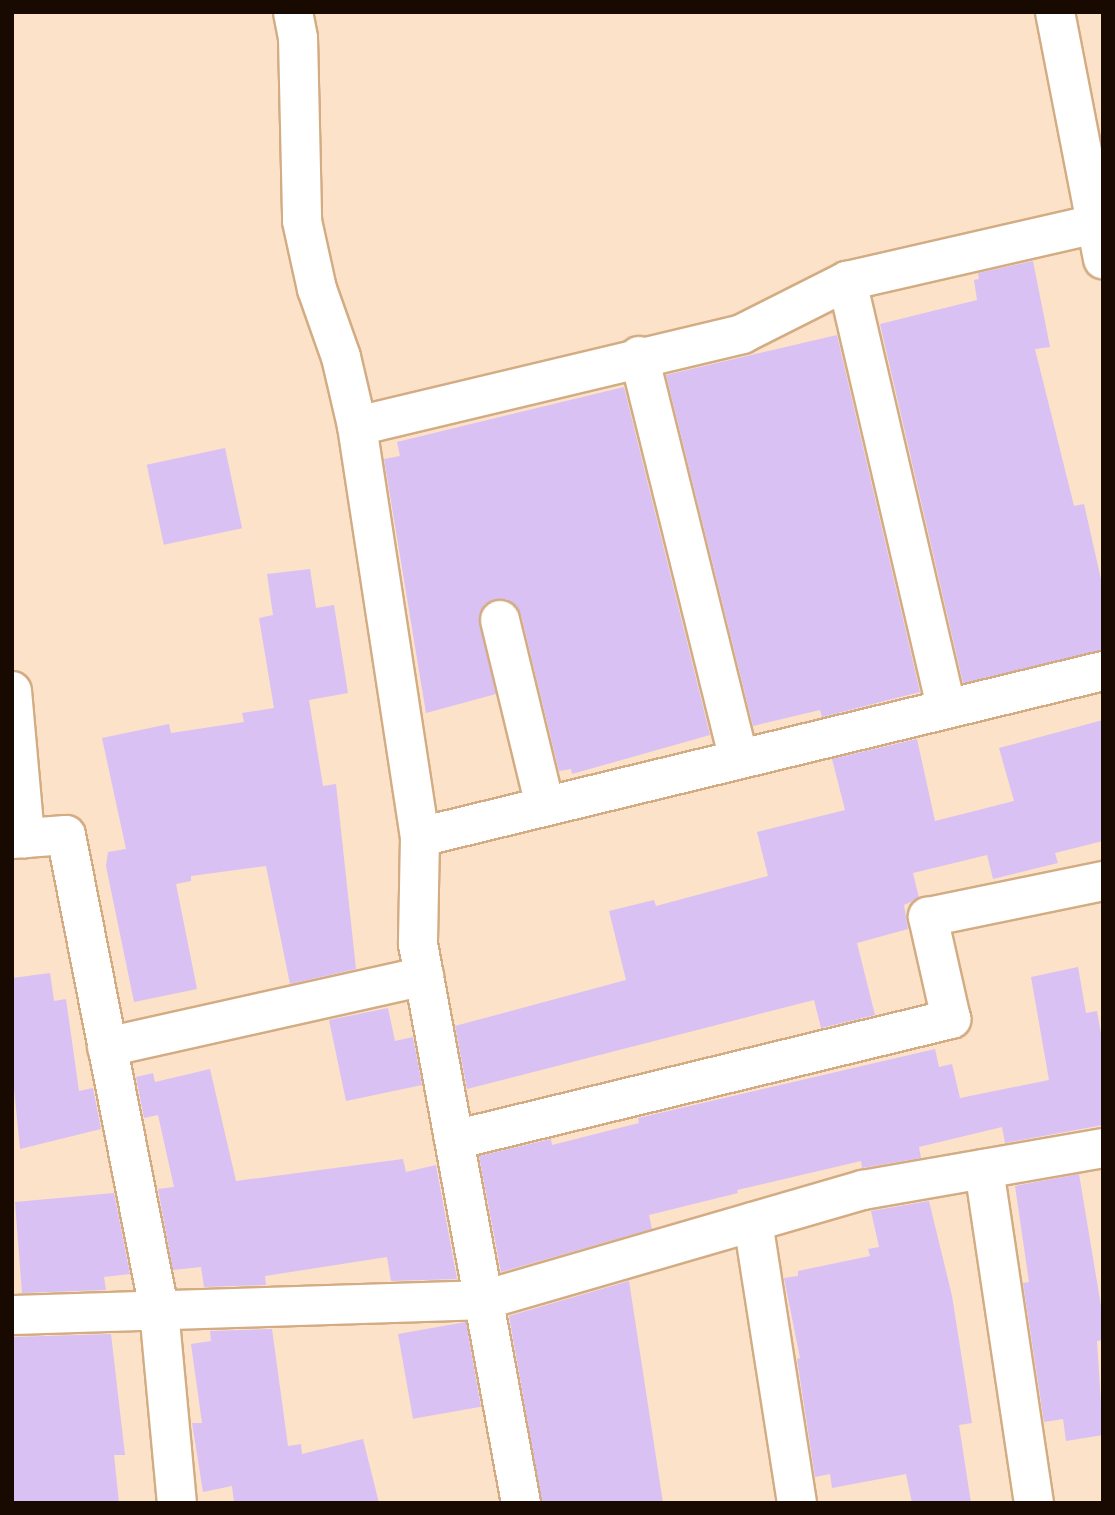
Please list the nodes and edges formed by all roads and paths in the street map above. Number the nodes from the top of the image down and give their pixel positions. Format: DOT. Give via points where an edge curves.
graph roads {
  1 [pos="293,12"];
  2 [pos="1055,12"];
  3 [pos="1099,242"];
  4 [pos="847,281"];
  5 [pos="639,356"];
  6 [pos="357,426"];
  7 [pos="500,620"];
  8 [pos="1103,671"];
  9 [pos="12,691"];
  10 [pos="946,708"];
  11 [pos="738,757"];
  12 [pos="545,806"];
  13 [pos="420,837"];
  14 [pos="19,839"];
  15 [pos="1103,881"];
  16 [pos="424,976"];
  17 [pos="107,1047"];
  18 [pos="454,1140"];
  19 [pos="1103,1148"];
  20 [pos="984,1169"];
  21 [pos="754,1222"];
  22 [pos="484,1300"];
  23 [pos="159,1310"];
  24 [pos="12,1315"];
  25 [pos="177,1503"];
  26 [pos="521,1503"];
  27 [pos="797,1503"];
  28 [pos="1034,1503"];
  1 -- 6 [label="street" via="298,38 302,221"];
  2 -- 3 [label="street"];
  3 -- 4 [label="street"];
  4 -- 5 [label="street" via="742,334"];
  4 -- 10 [label="street"];
  5 -- 6 [label="street"];
  5 -- 11 [label="street"];
  6 -- 13 [label="street"];
  7 -- 12 [label="street"];
  8 -- 10 [label="street"];
  9 -- 14 [label="street"];
  10 -- 11 [label="street"];
  11 -- 12 [label="street"];
  12 -- 13 [label="street"];
  13 -- 16 [label="street" via="418,944"];
  14 -- 17 [label="street" via="66,835"];
  15 -- 18 [label="street" via="928,918 951,1019"];
  16 -- 17 [label="street"];
  16 -- 18 [label="street"];
  17 -- 23 [label="street"];
  18 -- 22 [label="street"];
  19 -- 20 [label="street"];
  20 -- 21 [label="street" via="863,1189"];
  20 -- 28 [label="street"];
  21 -- 22 [label="street"];
  21 -- 27 [label="street"];
  22 -- 23 [label="street"];
  22 -- 26 [label="street"];
  23 -- 24 [label="street"];
  23 -- 25 [label="street"];
}
